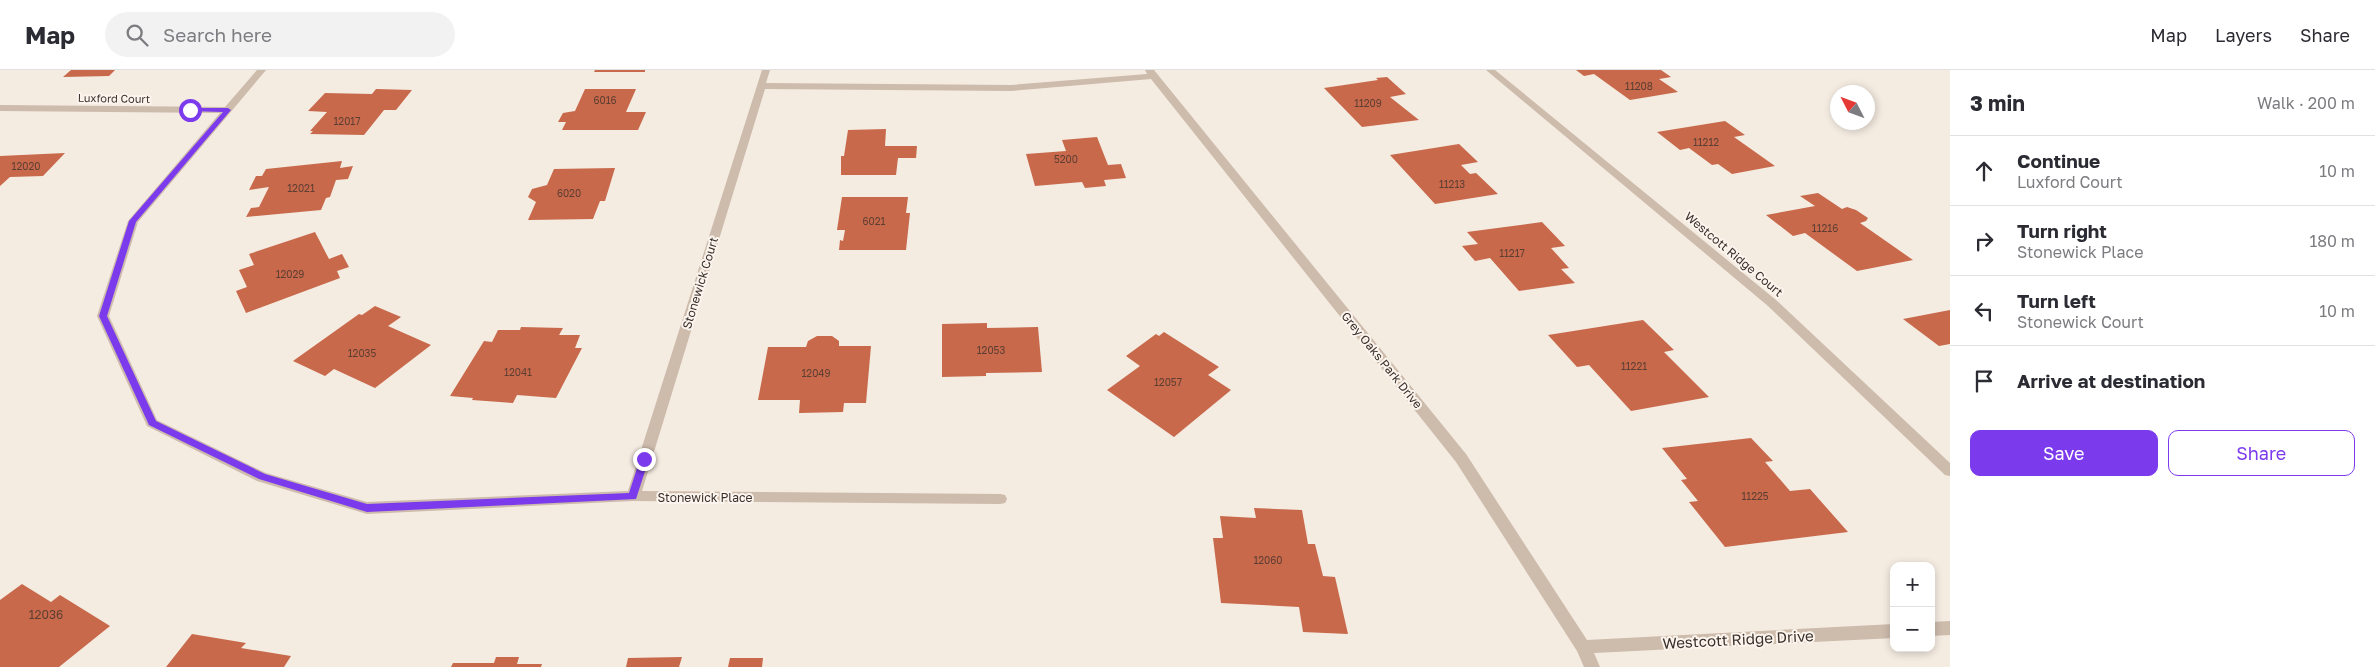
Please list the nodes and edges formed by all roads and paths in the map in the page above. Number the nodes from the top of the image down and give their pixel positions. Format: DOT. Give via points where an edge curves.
graph roads {
  1 [pos="262,70"];
  2 [pos="766,70"];
  3 [pos="1490,70"];
  4 [pos="1151,73"];
  5 [pos="762,86"];
  6 [pos="0,108"];
  7 [pos="228,110"];
  8 [pos="1950,471"];
  9 [pos="633,496"];
  10 [pos="1000,499"];
  11 [pos="1950,628"];
  12 [pos="1935,629"];
  13 [pos="1890,631"];
  14 [pos="1583,647"];
  15 [pos="1592,667"];
  1 -- 7 [label="street, Stonewick Place"];
  2 -- 5 [label="street, Stonewick Court"];
  3 -- 8 [label="street, Westcott Ridge Court" via="1772,303"];
  4 -- 5 [label="street" via="1011,88"];
  4 -- 14 [label="street, Grey Oaks Park Drive" via="1461,458"];
  5 -- 9 [label="street, Stonewick Court"];
  6 -- 7 [label="street, Luxford Court"];
  7 -- 9 [label="street, Stonewick Place" via="133,221 103,316 152,423 262,477 367,508"];
  9 -- 10 [label="street, Stonewick Place"];
  11 -- 12 [label="street"];
  13 -- 14 [label="street, Westcott Ridge Drive"];
  14 -- 15 [label="street, Grey Oaks Park Drive"];
}
